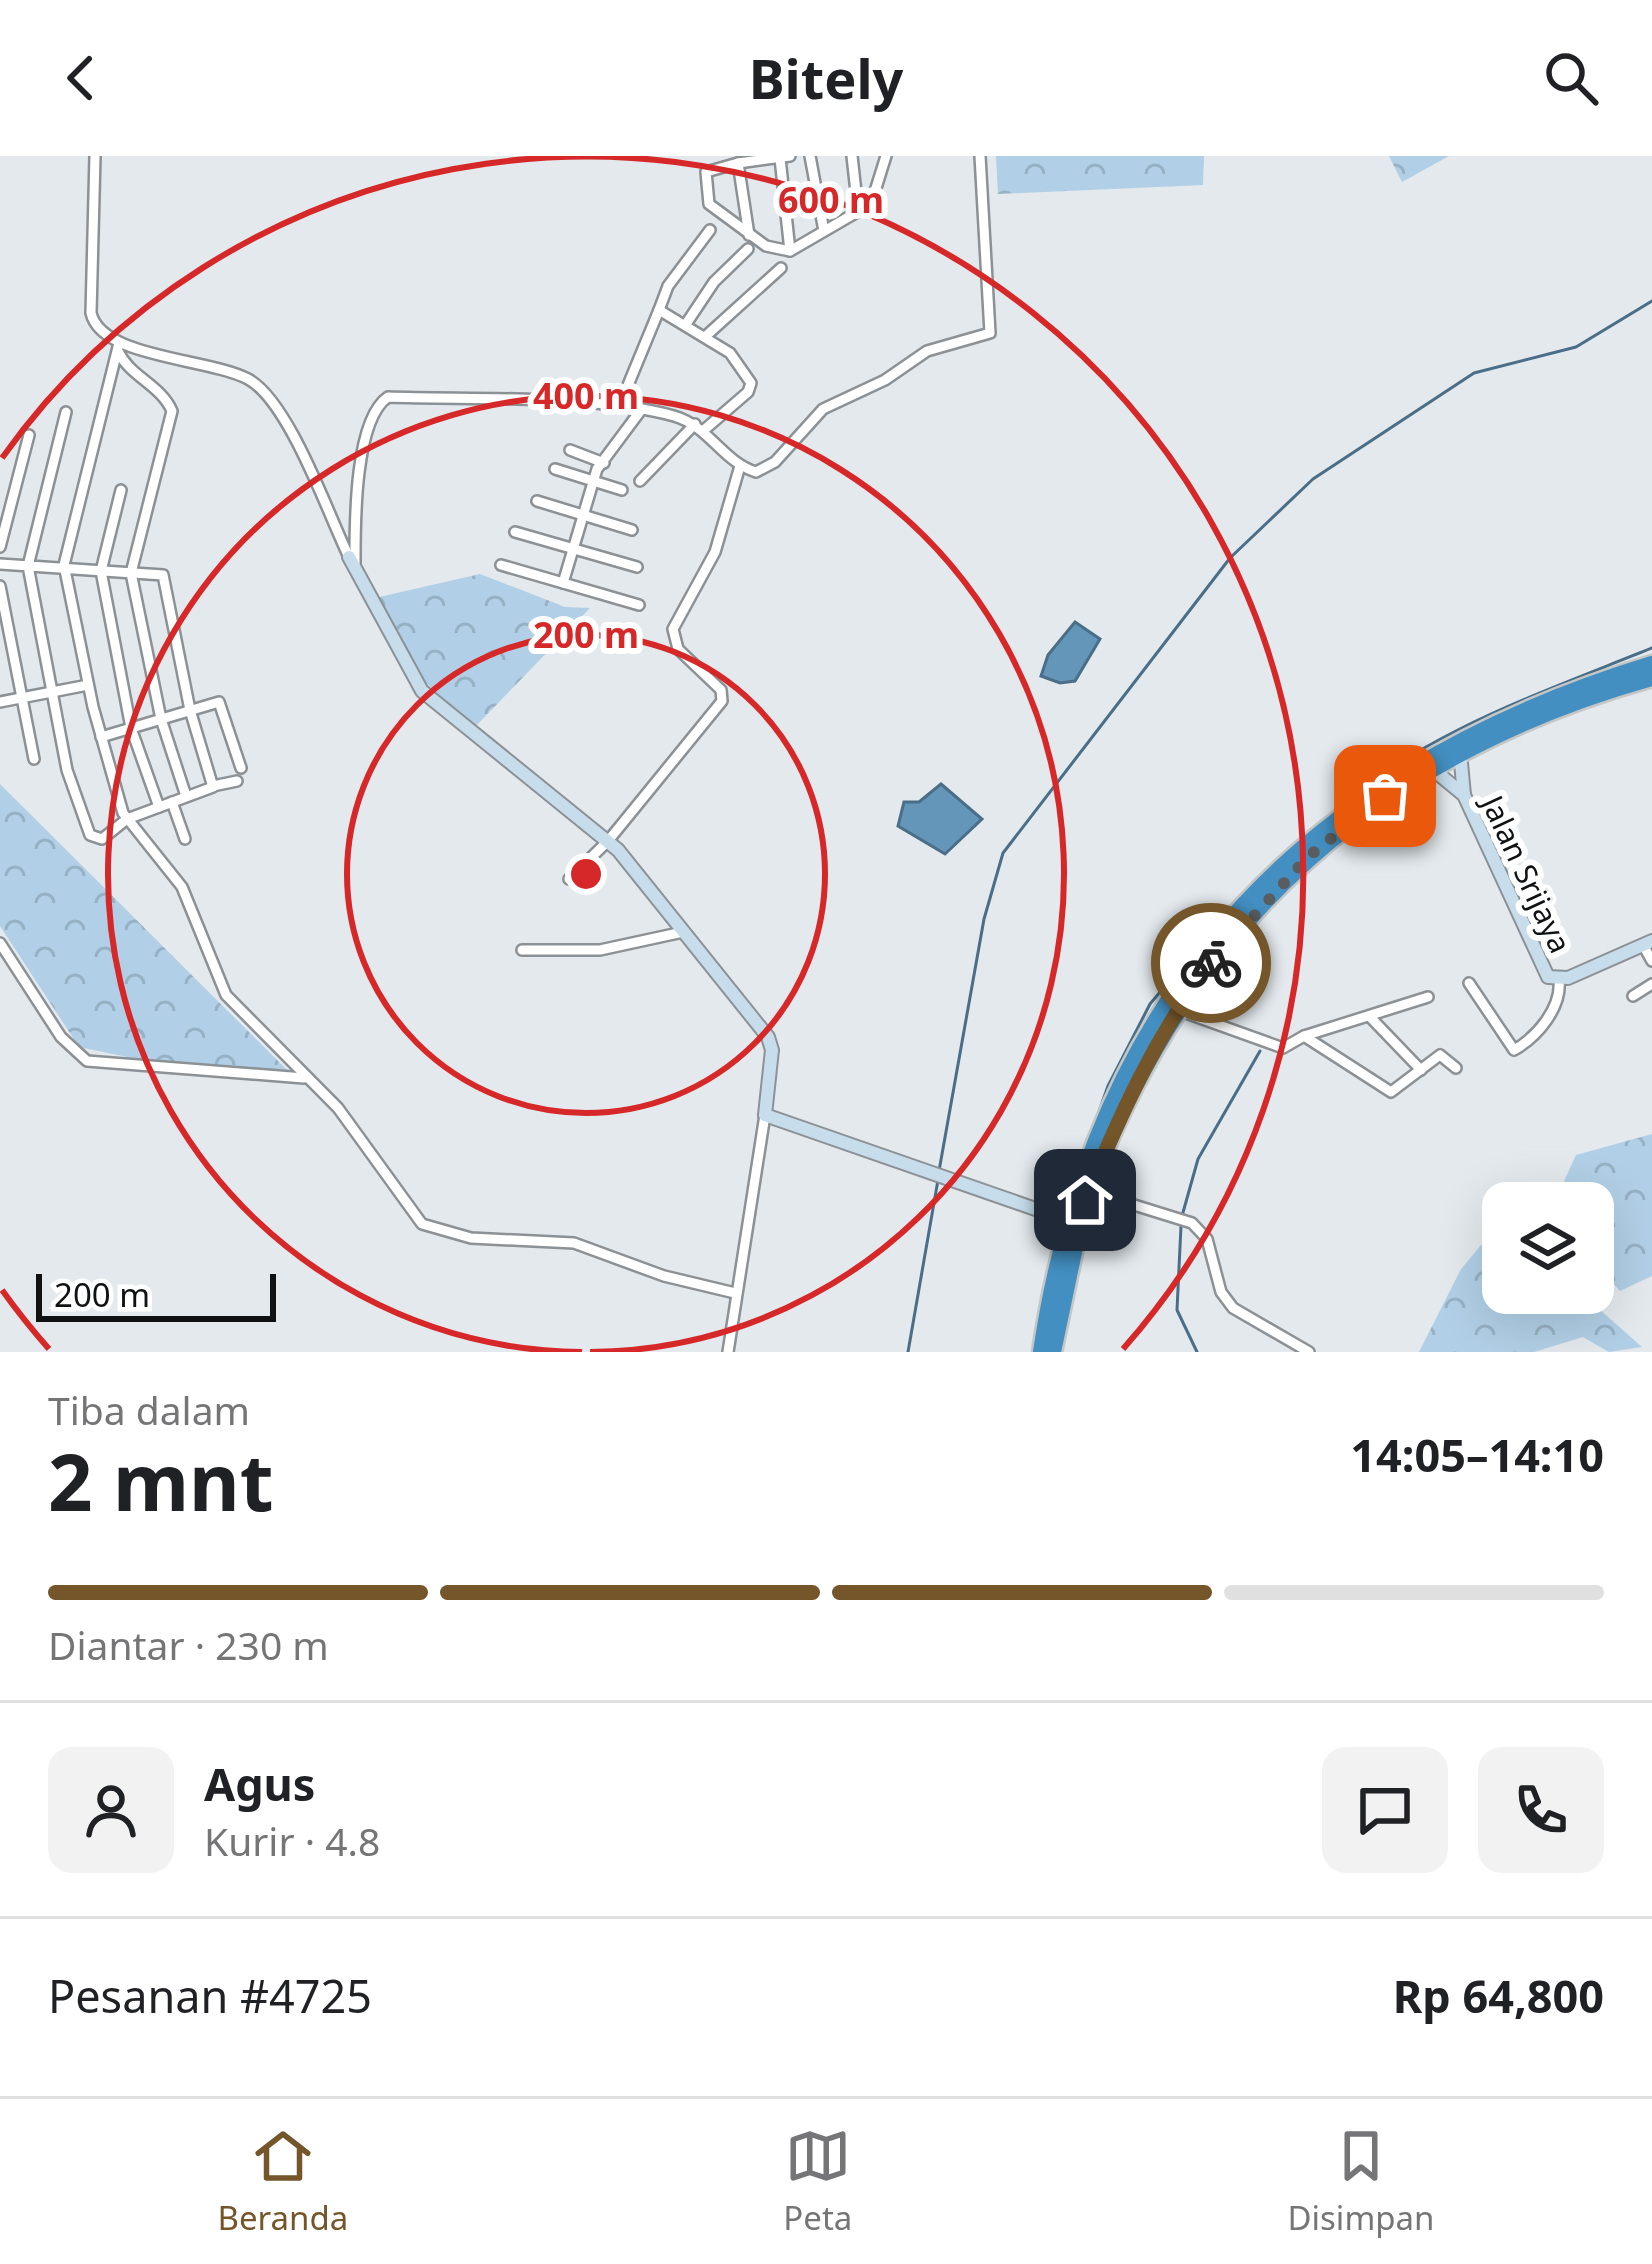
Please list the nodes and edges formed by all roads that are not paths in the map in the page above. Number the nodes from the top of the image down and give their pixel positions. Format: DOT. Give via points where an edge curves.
graph roads {
  1 [pos="95,156"];
  2 [pos="810,156"];
  3 [pos="852,156"];
  4 [pos="980,156"];
  5 [pos="785,157"];
  6 [pos="884,161"];
  7 [pos="738,163"];
  8 [pos="854,172"];
  9 [pos="858,210"];
  10 [pos="710,230"];
  11 [pos="824,231"];
  12 [pos="748,235"];
  13 [pos="748,250"];
  14 [pos="790,251"];
  15 [pos="781,268"];
  16 [pos="659,310"];
  17 [pos="686,324"];
  18 [pos="707,335"];
  19 [pos="118,347"];
  20 [pos="105,404"];
  21 [pos="620,406"];
  22 [pos="119,409"];
  23 [pos="640,410"];
  24 [pos="66,412"];
  25 [pos="699,427"];
  26 [pos="29,435"];
  27 [pos="570,449"];
  28 [pos="604,463"];
  29 [pos="740,466"];
  30 [pos="555,469"];
  31 [pos="593,481"];
  32 [pos="640,481"];
  33 [pos="121,490"];
  34 [pos="622,490"];
  35 [pos="537,501"];
  36 [pos="583,515"];
  37 [pos="632,530"];
  38 [pos="515,532"];
  39 [pos="0,547"];
  40 [pos="572,549"];
  41 [pos="352,563"];
  42 [pos="0,564"];
  43 [pos="501,565"];
  44 [pos="28,566"];
  45 [pos="637,567"];
  46 [pos="65,569"];
  47 [pos="101,571"];
  48 [pos="131,573"];
  49 [pos="563,583"];
  50 [pos="0,586"];
  51 [pos="639,604"];
  52 [pos="1652,664"];
  53 [pos="1652,678"];
  54 [pos="88,685"];
  55 [pos="52,692"];
  56 [pos="21,699"];
  57 [pos="0,703"];
  58 [pos="190,710"];
  59 [pos="160,719"];
  60 [pos="131,728"];
  61 [pos="101,737"];
  62 [pos="1460,752"];
  63 [pos="34,759"];
  64 [pos="1430,767"];
  65 [pos="241,768"];
  66 [pos="237,781"];
  67 [pos="213,786"];
  68 [pos="1464,795"];
  69 [pos="186,796"];
  70 [pos="172,802"];
  71 [pos="158,807"];
  72 [pos="127,819"];
  73 [pos="185,839"];
  74 [pos="608,841"];
  75 [pos="569,879"];
  76 [pos="683,932"];
  77 [pos="0,943"];
  78 [pos="1648,943"];
  79 [pos="522,950"];
  80 [pos="1652,961"];
  81 [pos="1559,980"];
  82 [pos="1469,983"];
  83 [pos="1652,984"];
  84 [pos="1633,996"];
  85 [pos="1428,997"];
  86 [pos="1176,1010"];
  87 [pos="1370,1017"];
  88 [pos="1304,1036"];
  89 [pos="1456,1068"];
  90 [pos="1421,1070"];
  91 [pos="306,1078"];
  92 [pos="765,1115"];
  93 [pos="1089,1191"];
  94 [pos="1062,1218"];
  95 [pos="735,1293"];
  96 [pos="728,1352"];
  97 [pos="1041,1352"];
  98 [pos="1053,1352"];
  99 [pos="1309,1352"];
  1 -- 19 [label="street" via="91,314 98,333"];
  2 -- 11 [label="street"];
  3 -- 8 [label="street"];
  4 -- 29 [label="street" via="990,333 927,351 823,409 764,470"];
  5 -- 7 [label="street"];
  5 -- 14 [label="street"];
  6 -- 8 [label="street"];
  6 -- 9 [label="street" via="871,203"];
  7 -- 12 [label="street"];
  7 -- 12 [label="street" via="706,172 709,204"];
  8 -- 9 [label="street"];
  9 -- 11 [label="street"];
  10 -- 16 [label="street"];
  11 -- 14 [label="street"];
  12 -- 14 [label="street"];
  13 -- 17 [label="street"];
  15 -- 18 [label="street"];
  16 -- 17 [label="street"];
  16 -- 21 [label="street"];
  17 -- 18 [label="street"];
  18 -- 25 [label="street" via="751,383"];
  19 -- 20 [label="street"];
  19 -- 41 [label="street" via="214,366 259,387"];
  19 -- 48 [label="street" via="172,411"];
  20 -- 22 [label="street"];
  20 -- 46 [label="street"];
  21 -- 23 [label="street"];
  21 -- 41 [label="street" via="381,401 365,444"];
  23 -- 25 [label="street"];
  23 -- 28 [label="street"];
  24 -- 44 [label="street"];
  25 -- 29 [label="street"];
  25 -- 32 [label="street"];
  26 -- 39 [label="street"];
  27 -- 28 [label="street"];
  28 -- 31 [label="street"];
  29 -- 74 [label="street" via="715,551 673,629 678,649 724,697"];
  30 -- 31 [label="street"];
  31 -- 34 [label="street"];
  31 -- 36 [label="street"];
  33 -- 47 [label="street"];
  35 -- 36 [label="street"];
  36 -- 37 [label="street"];
  36 -- 40 [label="street"];
  38 -- 40 [label="street"];
  40 -- 45 [label="street"];
  40 -- 49 [label="street"];
  41 -- 74 [label="street" via="422,691"];
  42 -- 44 [label="street"];
  43 -- 49 [label="street"];
  44 -- 46 [label="street"];
  44 -- 55 [label="street"];
  46 -- 47 [label="street"];
  46 -- 54 [label="street"];
  47 -- 48 [label="street"];
  47 -- 60 [label="street"];
  48 -- 58 [label="street" via="165,578"];
  48 -- 59 [label="street"];
  49 -- 51 [label="street"];
  50 -- 56 [label="street"];
  52 -- 94 [label="highway" via="1563,693 1426,755 1346,809 1249,898 1190,968 1121,1081"];
  53 -- 62 [label="highway"];
  54 -- 55 [label="street"];
  54 -- 61 [label="street"];
  55 -- 56 [label="street"];
  55 -- 72 [label="street" via="90,835 102,839"];
  56 -- 57 [label="street"];
  56 -- 63 [label="street"];
  58 -- 59 [label="street"];
  58 -- 65 [label="street" via="220,703"];
  58 -- 67 [label="street"];
  59 -- 60 [label="street"];
  59 -- 69 [label="street"];
  60 -- 61 [label="street"];
  60 -- 71 [label="street"];
  61 -- 72 [label="street"];
  62 -- 64 [label="highway"];
  62 -- 68 [label="street"];
  64 -- 68 [label="street, Jalan Srijaya"];
  64 -- 86 [label="highway" via="1309,856 1237,930"];
  66 -- 67 [label="street"];
  67 -- 69 [label="street"];
  68 -- 81 [label="street, Jalan Srijaya" via="1540,966"];
  69 -- 70 [label="street"];
  70 -- 71 [label="street"];
  70 -- 73 [label="street"];
  71 -- 72 [label="street"];
  72 -- 91 [label="street" via="182,887 226,995"];
  74 -- 75 [label="street"];
  74 -- 76 [label="street"];
  76 -- 79 [label="street" via="600,950"];
  76 -- 92 [label="street" via="770,1041"];
  77 -- 91 [label="street" via="61,1037 87,1061"];
  78 -- 80 [label="street"];
  78 -- 81 [label="street, Jalan Srijaya"];
  81 -- 82 [label="street" via="1554,1009 1514,1050"];
  83 -- 84 [label="street"];
  85 -- 87 [label="street"];
  86 -- 88 [label="street" via="1283,1048"];
  86 -- 93 [label="highway" via="1120,1112"];
  87 -- 88 [label="street"];
  87 -- 90 [label="street"];
  88 -- 90 [label="street" via="1391,1092"];
  89 -- 90 [label="street" via="1441,1055"];
  91 -- 95 [label="street" via="338,1108 422,1224 472,1238 574,1243"];
  92 -- 94 [label="street"];
  92 -- 95 [label="street"];
  93 -- 98 [label="highway"];
  93 -- 99 [label="street" via="1192,1223 1207,1240 1233,1308"];
  94 -- 97 [label="highway"];
  95 -- 96 [label="street"];
}
